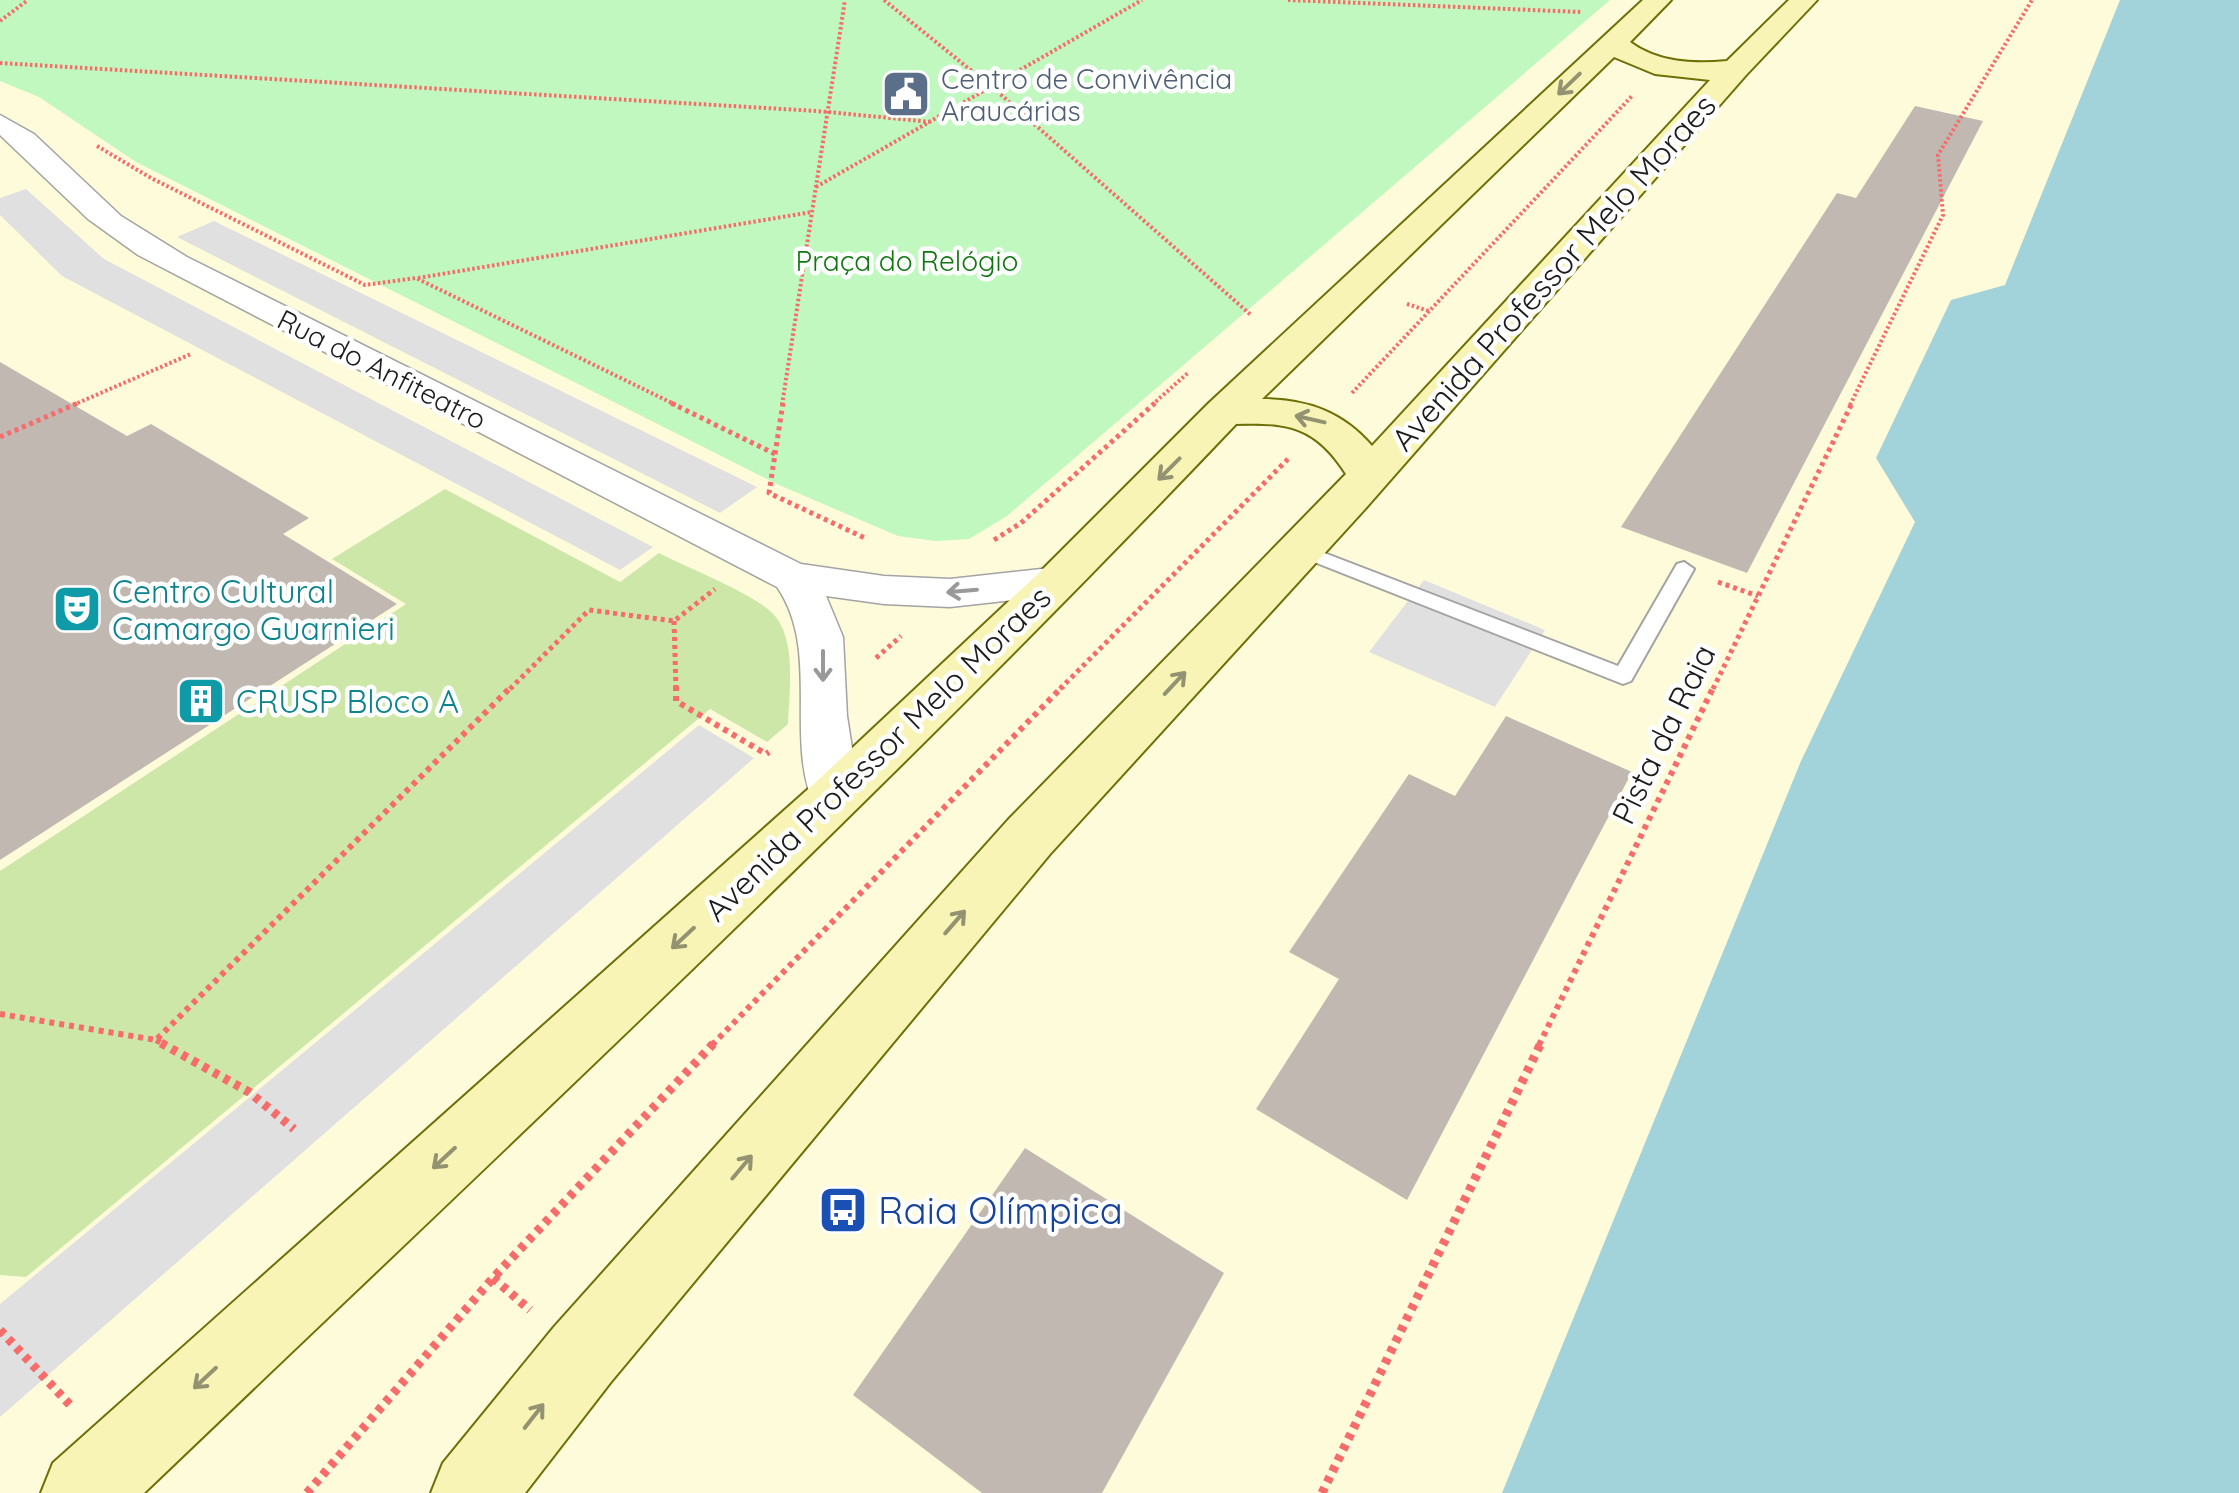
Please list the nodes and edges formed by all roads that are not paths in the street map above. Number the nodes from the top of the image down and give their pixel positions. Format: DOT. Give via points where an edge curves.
graph roads {
  1 [pos="1658,0"];
  2 [pos="1804,0"];
  3 [pos="1622,40"];
  4 [pos="1736,69"];
  5 [pos="0,123"];
  6 [pos="1210,389"];
  7 [pos="1370,476"];
  8 [pos="1301,550"];
  9 [pos="1684,569"];
  10 [pos="792,576"];
  11 [pos="1059,581"];
  12 [pos="835,798"];
  13 [pos="83,1493"];
  14 [pos="474,1493"];
  1 -- 3 [label="street, Avenida Professor Melo Moraes"];
  2 -- 4 [label="street, Avenida Professor Melo Moraes"];
  3 -- 4 [label="street" via="1688,71"];
  3 -- 6 [label="street, Avenida Professor Melo Moraes, one-way" via="1424,226"];
  4 -- 7 [label="street, Avenida Professor Melo Moraes"];
  5 -- 10 [label="street, Rua do Anfiteatro" via="41,152 119,232"];
  7 -- 6 [label="street, one-way" via="1343,435 1325,422 1264,410"];
  6 -- 11 [label="street, Avenida Professor Melo Moraes, one-way"];
  7 -- 8 [label="street, Avenida Professor Melo Moraes"];
  8 -- 9 [label="lane" via="1623,676"];
  14 -- 8 [label="street, Avenida Professor Melo Moraes, one-way" via="582,1355 1029,837"];
  11 -- 10 [label="street, Rua do Anfiteatro, one-way" via="950,593"];
  10 -- 12 [label="street, one-way" via="810,599 824,638 823,705"];
  11 -- 12 [label="street, Avenida Professor Melo Moraes"];
  12 -- 13 [label="street, Avenida Professor Melo Moraes, one-way"];
}
